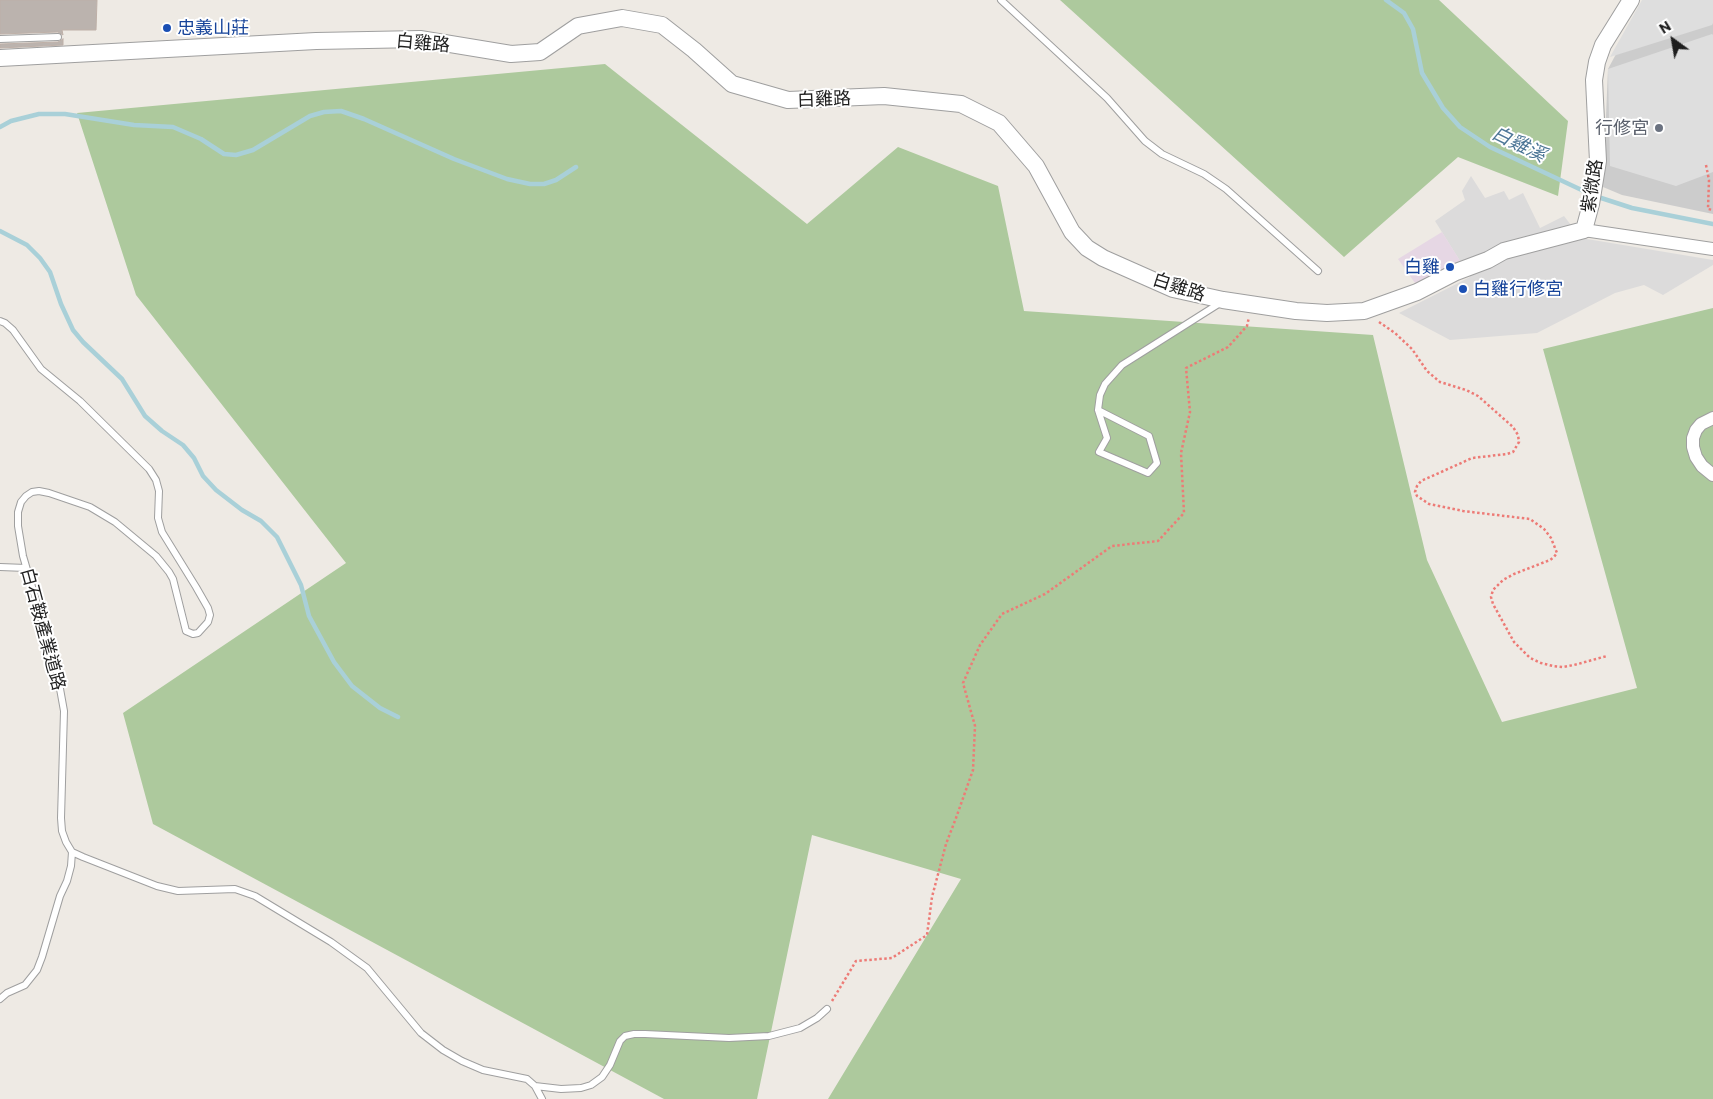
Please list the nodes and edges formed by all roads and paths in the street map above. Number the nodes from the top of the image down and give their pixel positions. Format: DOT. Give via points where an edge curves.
graph roads {
  1 [pos="1001,0"];
  2 [pos="1631,0"];
  3 [pos="58,37"];
  4 [pos="0,39"];
  5 [pos="0,58"];
  6 [pos="1706,165"];
  7 [pos="1713,210"];
  8 [pos="1584,230"];
  9 [pos="1713,249"];
  10 [pos="1318,271"];
  11 [pos="1223,300"];
  12 [pos="1252,304"];
  13 [pos="1364,311"];
  14 [pos="0,321"];
  15 [pos="1098,410"];
  16 [pos="1713,418"];
  17 [pos="1713,476"];
  18 [pos="0,567"];
  19 [pos="26,568"];
  20 [pos="1607,656"];
  21 [pos="72,852"];
  22 [pos="0,999"];
  23 [pos="827,1009"];
  24 [pos="535,1086"];
  25 [pos="542,1099"];
  1 -- 10 [label="lane" via="1107,98 1145,141 1162,154 1204,174 1226,189"];
  2 -- 8 [label="street, 紫微路" via="1603,45 1597,62 1594,80 1598,162"];
  3 -- 4 [label="lane"];
  5 -- 11 [label="street, 白雞路" via="316,41 420,39 512,54 540,52 578,26 622,18 662,25 732,84 788,100 884,96 961,104 999,123 1036,166 1072,232 1087,248 1173,289"];
  6 -- 7 [label="path" via="1709,175 1708,209"];
  8 -- 9 [label="street"];
  8 -- 13 [label="street, 白雞路" via="1504,251 1417,292"];
  11 -- 12 [label="street, 白雞路"];
  11 -- 15 [label="lane" via="1122,366 1105,384"];
  12 -- 13 [label="street, 白雞路" via="1327,313"];
  12 -- 23 [label="path" via="1247,326 1228,347 1186,368 1190,412 1181,453 1184,513 1158,541 1112,546 1045,594 1002,614 980,645 963,683 975,726 973,770 946,844 932,898 927,935 892,958 856,961"];
  13 -- 20 [label="path" via="1401,338 1440,382 1478,396 1518,435 1519,442 1513,452 1472,458 1421,481 1415,492 1429,504 1530,519 1548,533 1556,548 1554,557 1514,574 1493,590 1493,604 1514,642 1530,658 1554,666 1574,665"];
  14 -- 19 [label="lane, 白石鞍產業道路" via="13,330 41,369 80,401 149,469 159,491 158,518 162,532 204,599 210,615 198,632 189,634 184,627 173,579 156,556 115,522 90,507 49,493 39,491 26,496 21,502 18,526"];
  15 -- 15 [label="lane" via="1107,438 1099,452 1148,473 1157,463 1149,436"];
  16 -- 17 [label="street" via="1701,424 1693,438 1699,461"];
  18 -- 19 [label="lane"];
  19 -- 21 [label="lane, 白石鞍產業道路" via="57,672 64,711 62,831"];
  21 -- 22 [label="lane" via="67,881 37,970 25,985"];
  21 -- 24 [label="lane" via="158,886 178,890 234,889 255,896 367,968 421,1033 443,1050 483,1070 527,1079"];
  23 -- 24 [label="lane" via="800,1028 769,1036 625,1036 602,1077 591,1084 561,1089"];
  24 -- 25 [label="lane"];
}
